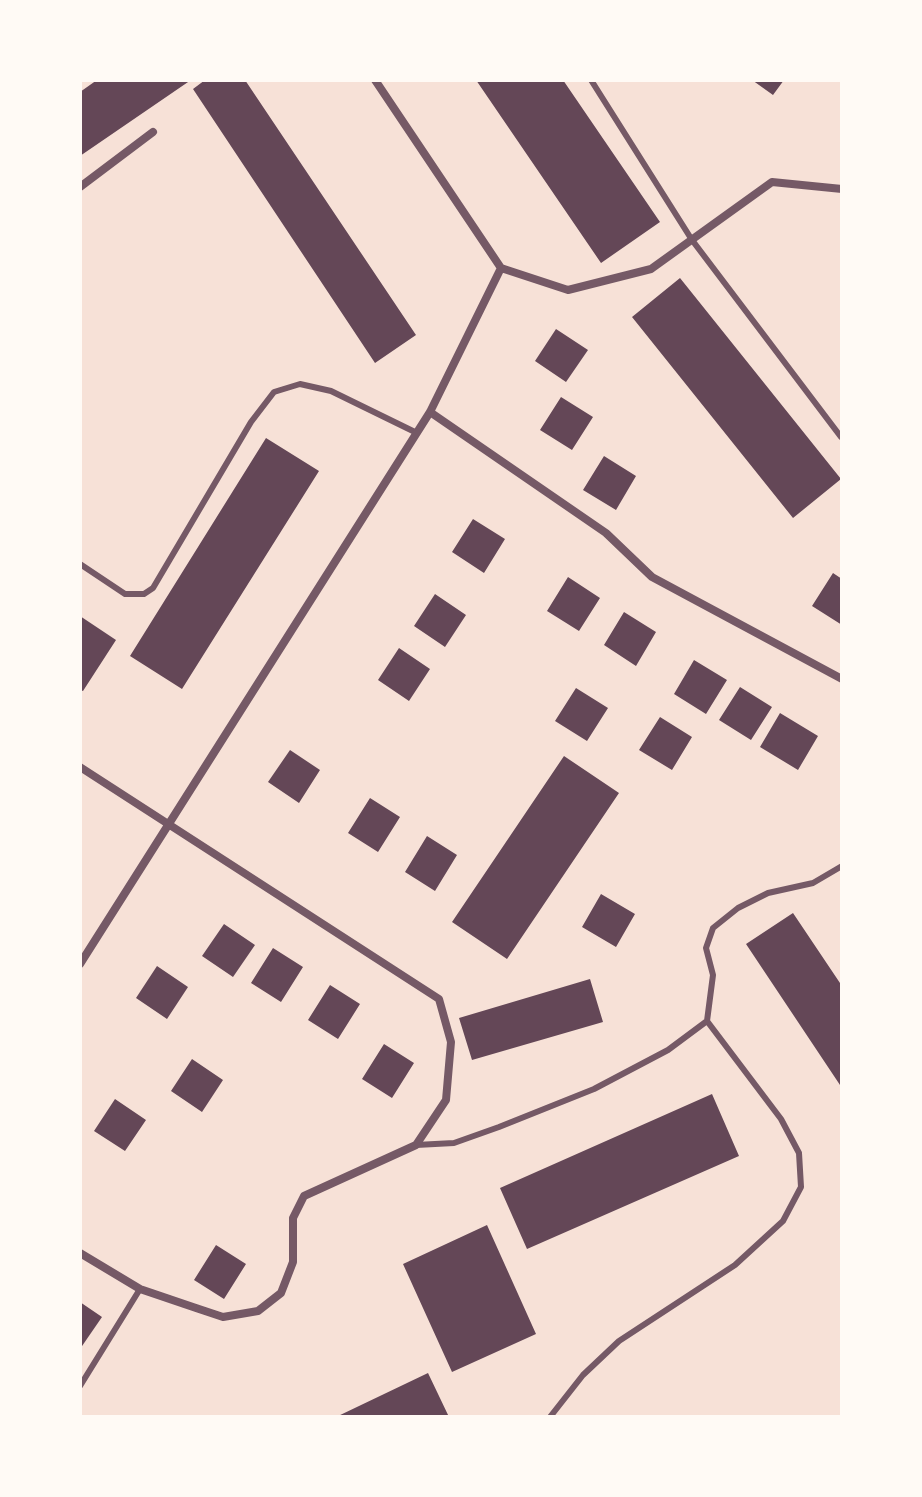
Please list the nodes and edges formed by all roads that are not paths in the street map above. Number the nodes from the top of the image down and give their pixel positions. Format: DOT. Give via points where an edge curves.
graph roads {
  1 [pos="375,80"];
  2 [pos="591,80"];
  3 [pos="153,132"];
  4 [pos="80,187"];
  5 [pos="842,189"];
  6 [pos="692,240"];
  7 [pos="501,268"];
  8 [pos="430,412"];
  9 [pos="417,433"];
  10 [pos="841,437"];
  11 [pos="80,564"];
  12 [pos="842,679"];
  13 [pos="80,767"];
  14 [pos="169,825"];
  15 [pos="842,866"];
  16 [pos="80,964"];
  17 [pos="707,1021"];
  18 [pos="416,1145"];
  19 [pos="80,1253"];
  20 [pos="140,1289"];
  21 [pos="80,1386"];
  22 [pos="550,1417"];
  1 -- 7 [label="street"];
  2 -- 6 [label="lane"];
  3 -- 4 [label="street"];
  5 -- 6 [label="street" via="772,182"];
  6 -- 7 [label="street" via="651,269 568,290"];
  6 -- 10 [label="lane"];
  7 -- 8 [label="street"];
  8 -- 9 [label="street"];
  8 -- 12 [label="street" via="606,533 652,577"];
  9 -- 11 [label="lane" via="331,391 300,384 274,392 153,588 125,594"];
  9 -- 14 [label="street"];
  13 -- 14 [label="street"];
  14 -- 16 [label="street"];
  14 -- 18 [label="street" via="439,999 451,1042 446,1100"];
  15 -- 17 [label="lane" via="813,883 768,893 713,928 706,948 713,975"];
  17 -- 18 [label="lane" via="668,1050 594,1089 454,1143"];
  17 -- 22 [label="lane" via="781,1119 799,1153 801,1187 783,1221 735,1265 619,1341"];
  18 -- 20 [label="street" via="304,1196 293,1218 293,1262 281,1293 258,1311 223,1317"];
  19 -- 20 [label="street"];
  20 -- 21 [label="lane"];
}
